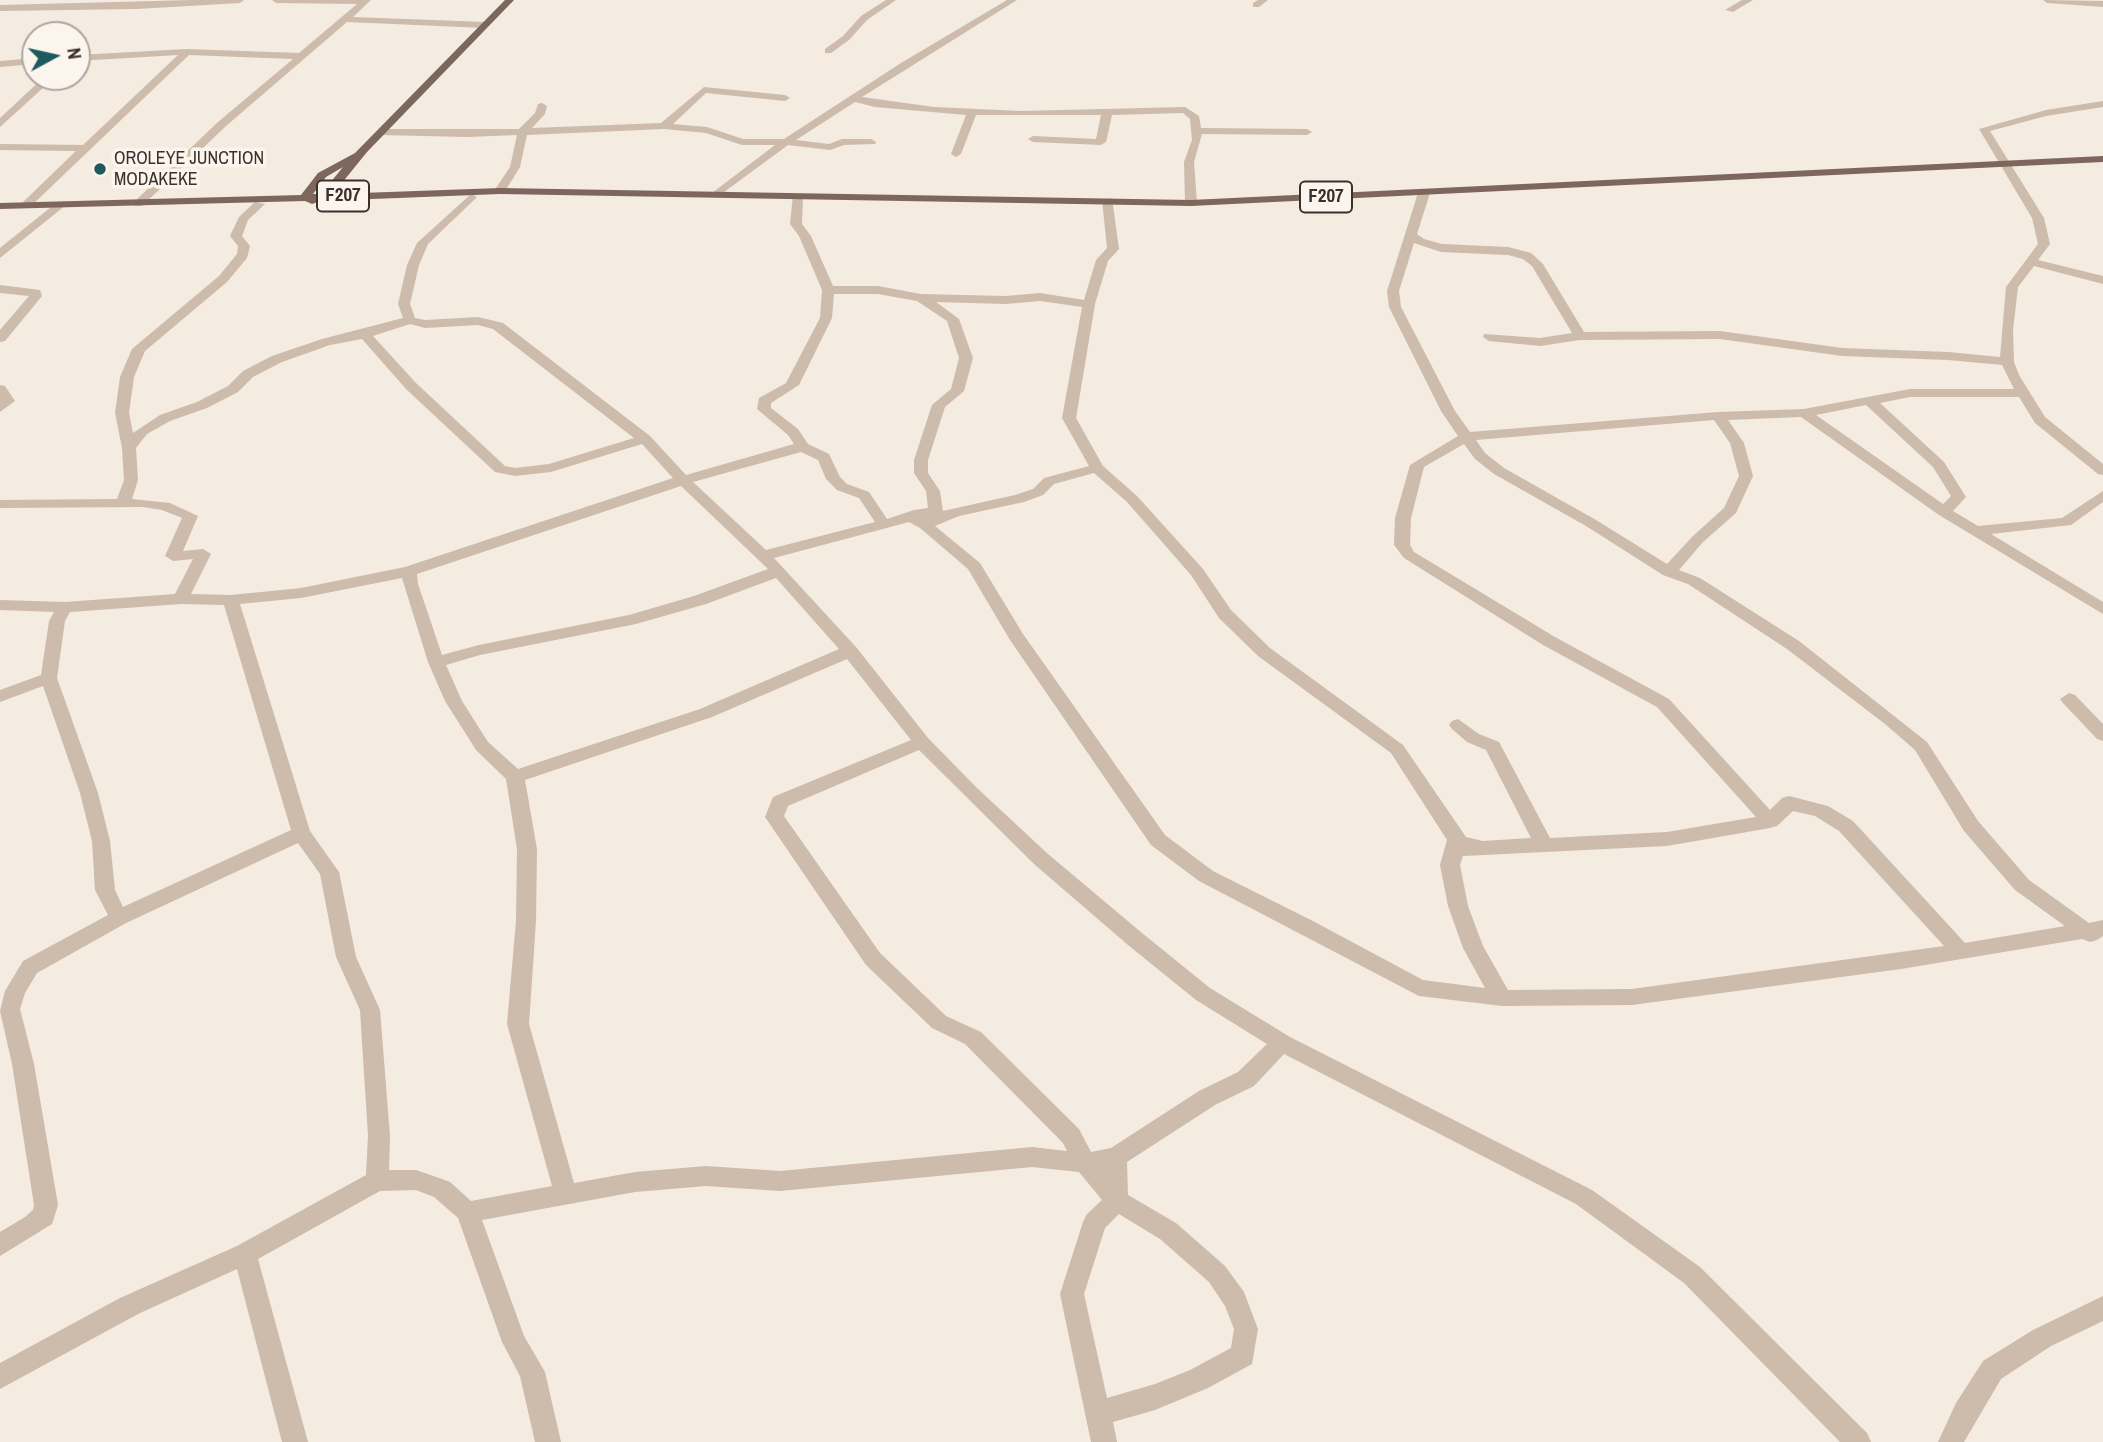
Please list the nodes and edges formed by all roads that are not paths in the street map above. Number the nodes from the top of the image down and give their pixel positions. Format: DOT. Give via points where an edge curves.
graph roads {
  1 [pos="240,0"];
  2 [pos="276,0"];
  3 [pos="310,0"];
  4 [pos="510,0"];
  5 [pos="869,0"];
  6 [pos="1013,0"];
  7 [pos="1749,0"];
  8 [pos="2048,0"];
  9 [pos="366,1"];
  10 [pos="889,2"];
  11 [pos="2103,4"];
  12 [pos="0,8"];
  13 [pos="1730,9"];
  14 [pos="345,19"];
  15 [pos="485,25"];
  16 [pos="828,51"];
  17 [pos="187,52"];
  18 [pos="301,56"];
  19 [pos="91,57"];
  20 [pos="21,62"];
  21 [pos="0,64"];
  22 [pos="35,91"];
  23 [pos="853,98"];
  24 [pos="785,99"];
  25 [pos="2103,104"];
  26 [pos="542,106"];
  27 [pos="972,111"];
  28 [pos="1107,113"];
  29 [pos="0,124"];
  30 [pos="664,126"];
  31 [pos="523,131"];
  32 [pos="1196,131"];
  33 [pos="382,132"];
  34 [pos="1307,132"];
  35 [pos="1033,139"];
  36 [pos="786,142"];
  37 [pos="871,142"];
  38 [pos="0,147"];
  39 [pos="85,148"];
  40 [pos="363,150"];
  41 [pos="956,154"];
  42 [pos="2103,159"];
  43 [pos="2007,165"];
  44 [pos="322,174"];
  45 [pos="337,183"];
  46 [pos="500,191"];
  47 [pos="548,193"];
  48 [pos="1424,193"];
  49 [pos="387,195"];
  50 [pos="716,195"];
  51 [pos="471,197"];
  52 [pos="797,197"];
  53 [pos="242,198"];
  54 [pos="311,200"];
  55 [pos="1108,200"];
  56 [pos="1191,203"];
  57 [pos="138,204"];
  58 [pos="259,204"];
  59 [pos="60,205"];
  60 [pos="0,206"];
  61 [pos="24,206"];
  62 [pos="1412,236"];
  63 [pos="0,254"];
  64 [pos="2031,262"];
  65 [pos="2103,280"];
  66 [pos="0,289"];
  67 [pos="828,290"];
  68 [pos="921,298"];
  69 [pos="983,299"];
  70 [pos="1089,304"];
  71 [pos="953,319"];
  72 [pos="410,320"];
  73 [pos="365,334"];
  74 [pos="1580,336"];
  75 [pos="1489,337"];
  76 [pos="0,338"];
  77 [pos="2007,362"];
  78 [pos="0,389"];
  79 [pos="2022,393"];
  80 [pos="1867,399"];
  81 [pos="0,408"];
  82 [pos="1804,413"];
  83 [pos="1718,416"];
  84 [pos="1466,437"];
  85 [pos="645,439"];
  86 [pos="803,447"];
  87 [pos="129,448"];
  88 [pos="1097,468"];
  89 [pos="2103,471"];
  90 [pos="683,480"];
  91 [pos="2103,495"];
  92 [pos="0,504"];
  93 [pos="123,504"];
  94 [pos="1944,512"];
  95 [pos="926,517"];
  96 [pos="884,525"];
  97 [pos="1975,531"];
  98 [pos="762,556"];
  99 [pos="409,571"];
  100 [pos="779,571"];
  101 [pos="1669,572"];
  102 [pos="181,599"];
  103 [pos="231,600"];
  104 [pos="0,605"];
  105 [pos="65,607"];
  106 [pos="2103,609"];
  107 [pos="850,651"];
  108 [pos="436,662"];
  109 [pos="49,678"];
  110 [pos="0,696"];
  111 [pos="2069,699"];
  112 [pos="1458,725"];
  113 [pos="2103,735"];
  114 [pos="922,742"];
  115 [pos="515,777"];
  116 [pos="1770,821"];
  117 [pos="1450,831"];
  118 [pos="302,833"];
  119 [pos="1543,843"];
  120 [pos="1480,847"];
  121 [pos="1452,855"];
  122 [pos="119,918"];
  123 [pos="2097,933"];
  124 [pos="1960,950"];
  125 [pos="1502,998"];
  126 [pos="1282,1043"];
  127 [pos="1116,1157"];
  128 [pos="1086,1163"];
  129 [pos="377,1181"];
  130 [pos="565,1193"];
  131 [pos="1118,1201"];
  132 [pos="467,1212"];
  133 [pos="0,1245"];
  134 [pos="245,1254"];
  135 [pos="2103,1308"];
  136 [pos="0,1377"];
  137 [pos="1099,1413"];
  138 [pos="295,1442"];
  139 [pos="548,1442"];
  140 [pos="1104,1442"];
  141 [pos="1858,1442"];
  142 [pos="1951,1442"];
  1 -- 12 [label="street"];
  2 -- 3 [label="street"];
  3 -- 9 [label="street"];
  4 -- 15 [label="main road, F207"];
  5 -- 10 [label="street"];
  6 -- 23 [label="street"];
  7 -- 13 [label="street"];
  8 -- 11 [label="street"];
  9 -- 14 [label="street"];
  10 -- 16 [label="street"];
  14 -- 15 [label="street"];
  14 -- 18 [label="street"];
  15 -- 33 [label="main road, F207"];
  17 -- 18 [label="street"];
  17 -- 19 [label="street"];
  17 -- 39 [label="street"];
  18 -- 57 [label="street"];
  20 -- 21 [label="street"];
  22 -- 29 [label="street"];
  23 -- 27 [label="street" via="875,104"];
  23 -- 36 [label="street"];
  24 -- 30 [label="street" via="704,90"];
  25 -- 43 [label="street" via="1984,129"];
  26 -- 31 [label="street"];
  27 -- 28 [label="street"];
  27 -- 41 [label="street"];
  28 -- 32 [label="street" via="1185,110 1195,118"];
  28 -- 35 [label="street" via="1101,142"];
  30 -- 31 [label="street"];
  30 -- 36 [label="street" via="707,130 742,142"];
  31 -- 33 [label="street"];
  31 -- 46 [label="street" via="515,167"];
  32 -- 34 [label="street"];
  32 -- 56 [label="street" via="1189,162"];
  33 -- 40 [label="main road, F207"];
  36 -- 37 [label="street" via="830,147 842,142"];
  36 -- 50 [label="street"];
  38 -- 39 [label="street"];
  39 -- 61 [label="street"];
  40 -- 44 [label="main road, F207"];
  40 -- 45 [label="main road, F207"];
  42 -- 43 [label="main road, F207"];
  43 -- 48 [label="main road, F207"];
  43 -- 64 [label="street" via="2038,218 2044,244"];
  44 -- 53 [label="main road" via="276,193"];
  44 -- 54 [label="main road, F207"];
  45 -- 49 [label="main road" via="357,193"];
  45 -- 54 [label="main road, F207"];
  46 -- 47 [label="main road, F207"];
  46 -- 49 [label="main road, F207"];
  47 -- 50 [label="main road, F207"];
  47 -- 51 [label="main road, F207"];
  48 -- 56 [label="main road, F207"];
  48 -- 62 [label="street"];
  49 -- 54 [label="main road, F207"];
  50 -- 52 [label="main road, F207"];
  51 -- 54 [label="main road, F207"];
  51 -- 72 [label="street" via="423,243 407,286 404,304"];
  52 -- 55 [label="main road, F207"];
  52 -- 67 [label="street" via="796,224"];
  53 -- 54 [label="main road, F207"];
  53 -- 57 [label="main road, F207"];
  54 -- 58 [label="main road, F207"];
  55 -- 56 [label="main road, F207"];
  55 -- 70 [label="street" via="1113,249 1102,260"];
  57 -- 58 [label="main road, F207"];
  57 -- 59 [label="main road, F207"];
  58 -- 87 [label="street" via="243,219 236,236 244,246 243,255 223,279 139,349 127,376 122,413"];
  59 -- 61 [label="main road, F207"];
  59 -- 63 [label="street"];
  60 -- 61 [label="main road, F207"];
  62 -- 74 [label="street" via="1441,248 1527,256 1537,264"];
  62 -- 84 [label="street" via="1393,291 1395,307 1417,355"];
  64 -- 65 [label="street"];
  64 -- 77 [label="street" via="2012,287"];
  66 -- 76 [label="street" via="36,296"];
  67 -- 68 [label="street" via="878,290"];
  67 -- 86 [label="street" via="826,318 800,371 792,384 764,401 764,410 793,432"];
  68 -- 69 [label="street"];
  68 -- 71 [label="street"];
  69 -- 70 [label="street" via="1040,298"];
  69 -- 71 [label="street" via="963,307"];
  70 -- 88 [label="street" via="1069,418"];
  71 -- 95 [label="street" via="966,358 957,391 939,405 921,460 921,473 933,491"];
  72 -- 73 [label="street"];
  72 -- 85 [label="street" via="425,324 478,321 498,326"];
  73 -- 85 [label="street" via="411,386 500,469 551,468"];
  73 -- 87 [label="street" via="277,359 248,374 233,389 142,431"];
  74 -- 75 [label="street" via="1540,342"];
  74 -- 77 [label="street" via="1720,335 1842,352"];
  77 -- 79 [label="street"];
  78 -- 81 [label="street" via="8,401"];
  79 -- 80 [label="street" via="1910,393"];
  79 -- 89 [label="street" via="2040,420"];
  80 -- 82 [label="street"];
  80 -- 94 [label="street" via="1939,465 1959,497"];
  82 -- 83 [label="street"];
  82 -- 94 [label="street"];
  83 -- 84 [label="street"];
  83 -- 101 [label="street" via="1737,443 1746,475 1731,510"];
  84 -- 101 [label="street" via="1499,471"];
  84 -- 116 [label="street" via="1417,465 1403,518 1402,545 1409,555 1549,641 1663,703"];
  85 -- 90 [label="street"];
  86 -- 90 [label="street"];
  86 -- 96 [label="street" via="824,457 833,479 864,495"];
  87 -- 93 [label="street" via="131,480"];
  88 -- 95 [label="street" via="1049,481 1038,492 1019,499"];
  88 -- 117 [label="street" via="1132,499 1197,572 1225,614 1264,652 1397,749"];
  90 -- 98 [label="street"];
  90 -- 99 [label="street"];
  91 -- 97 [label="street" via="2066,522"];
  92 -- 93 [label="street"];
  93 -- 102 [label="street" via="165,506 190,516 173,555 203,554"];
  94 -- 97 [label="street"];
  95 -- 96 [label="street"];
  95 -- 125 [label="street" via="945,543 974,566 1016,636 1157,840 1206,876 1419,988"];
  96 -- 98 [label="street"];
  97 -- 106 [label="street"];
  98 -- 100 [label="street"];
  99 -- 103 [label="street" via="301,593"];
  99 -- 108 [label="street"];
  100 -- 107 [label="street"];
  100 -- 108 [label="street" via="630,620"];
  101 -- 123 [label="street" via="1694,581 1793,645 1921,746 1971,826 2022,885"];
  102 -- 103 [label="street"];
  102 -- 105 [label="street"];
  103 -- 118 [label="street"];
  104 -- 105 [label="street"];
  105 -- 109 [label="street" via="57,621"];
  107 -- 114 [label="street"];
  107 -- 115 [label="street" via="706,713"];
  108 -- 115 [label="street" via="482,746"];
  109 -- 110 [label="street"];
  109 -- 122 [label="street" via="89,793 101,841 105,890"];
  111 -- 113 [label="street"];
  112 -- 119 [label="street" via="1493,746"];
  114 -- 126 [label="street" via="1041,859 1135,939 1203,994"];
  114 -- 128 [label="street" via="780,802 774,817 873,960 939,1022 973,1038 1070,1136"];
  115 -- 130 [label="street" via="527,849 518,1024"];
  116 -- 119 [label="street" via="1667,839"];
  116 -- 124 [label="street" via="1789,803 1821,811 1846,827"];
  117 -- 120 [label="street" via="1461,843"];
  117 -- 121 [label="street"];
  118 -- 122 [label="street"];
  118 -- 129 [label="street" via="329,872 346,957 370,1010 379,1136"];
  119 -- 120 [label="street"];
  120 -- 121 [label="street" via="1458,849"];
  121 -- 125 [label="street" via="1458,906 1473,948"];
  122 -- 133 [label="street" via="30,967 15,991 9,1009 23,1064 46,1205 44,1216"];
  123 -- 124 [label="street"];
  124 -- 125 [label="street" via="1711,989 1632,997"];
  126 -- 127 [label="street" via="1246,1079 1207,1098"];
  126 -- 141 [label="street" via="1584,1198 1692,1275"];
  127 -- 128 [label="street"];
  127 -- 131 [label="street"];
  128 -- 130 [label="street" via="1032,1157 780,1181 706,1176"];
  128 -- 131 [label="street"];
  129 -- 132 [label="street" via="416,1180 442,1189"];
  129 -- 134 [label="street"];
  130 -- 132 [label="street"];
  131 -- 137 [label="street" via="1095,1222 1072,1294"];
  131 -- 137 [label="street" via="1168,1231 1217,1274 1235,1300 1246,1329 1243,1355 1199,1379"];
  132 -- 139 [label="street" via="514,1342 532,1372"];
  134 -- 136 [label="street" via="129,1306"];
  134 -- 138 [label="street"];
  135 -- 142 [label="street" via="2042,1338 1992,1370"];
  137 -- 140 [label="street"];
}
